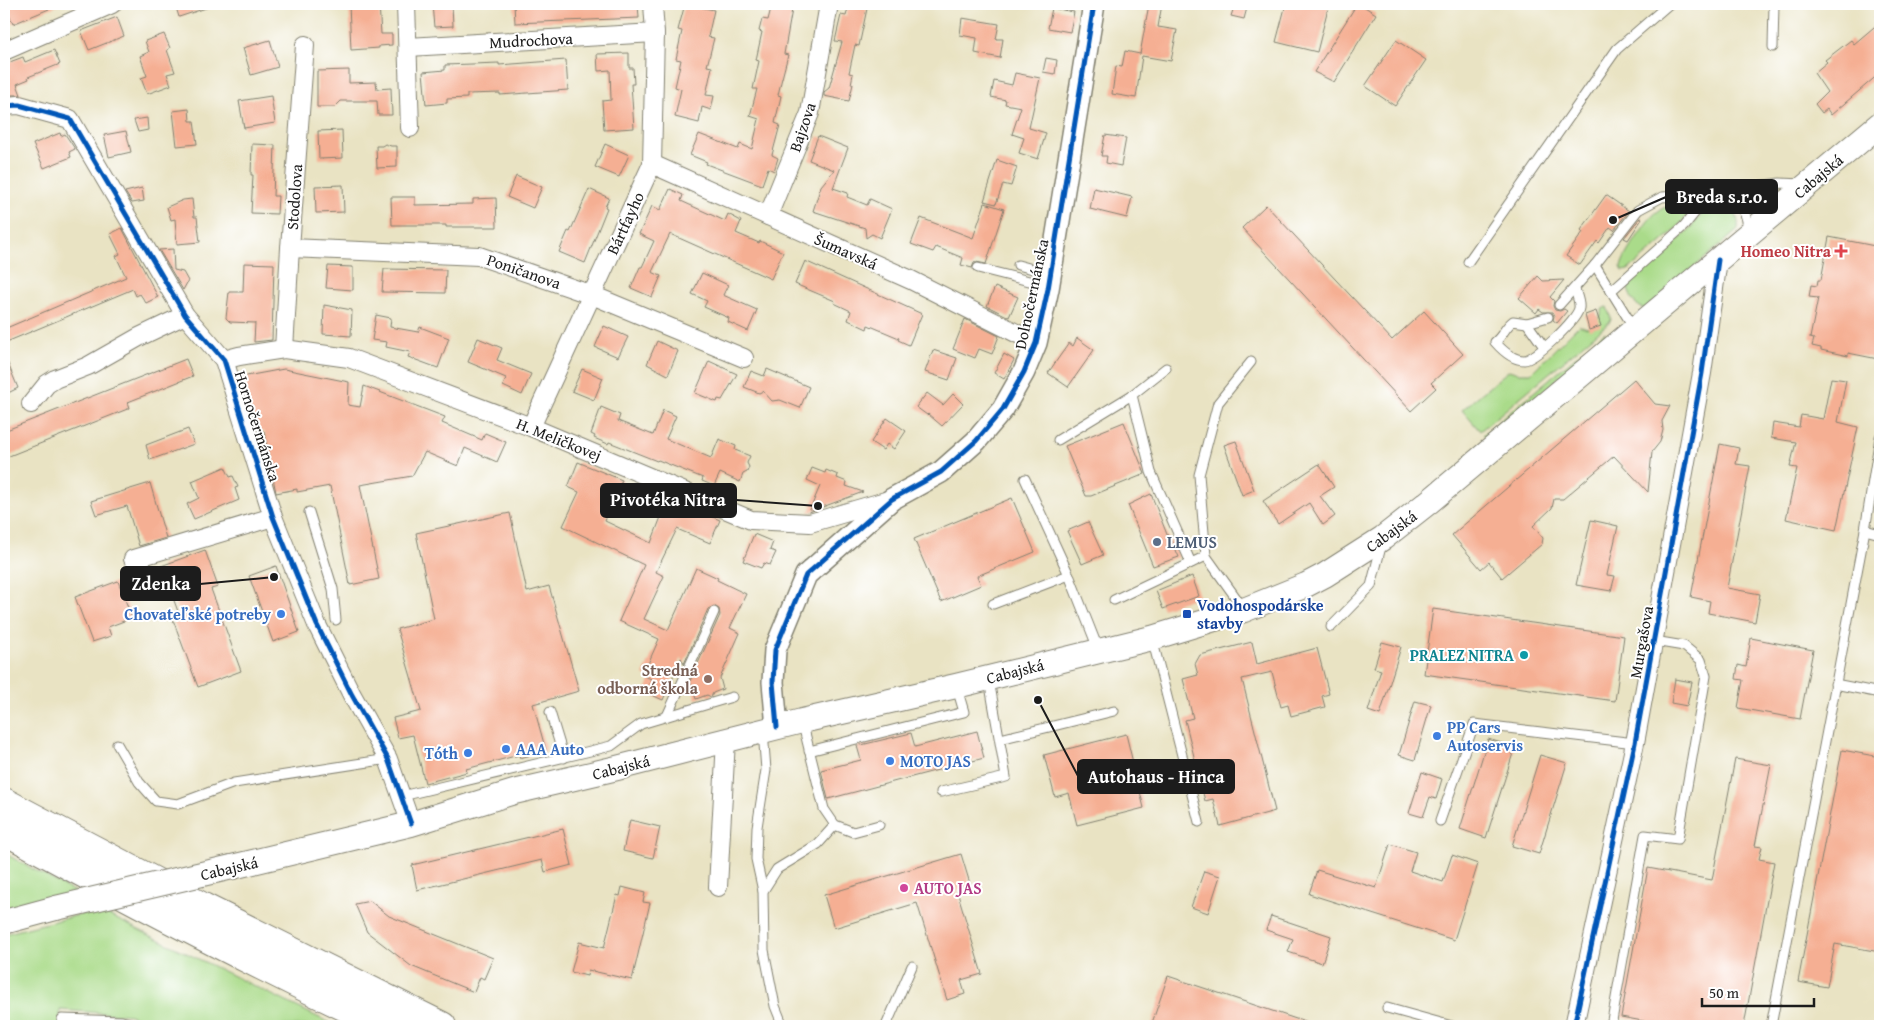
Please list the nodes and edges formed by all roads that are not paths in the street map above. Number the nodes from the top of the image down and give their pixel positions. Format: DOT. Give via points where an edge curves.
graph roads {
  1 [pos="112,4"];
  2 [pos="406,4"];
  3 [pos="653,4"];
  4 [pos="829,4"];
  5 [pos="1094,4"];
  6 [pos="1670,4"];
  7 [pos="1774,4"];
  8 [pos="655,33"];
  9 [pos="305,45"];
  10 [pos="408,47"];
  11 [pos="1773,47"];
  12 [pos="4,51"];
  13 [pos="4,106"];
  14 [pos="1880,124"];
  15 [pos="410,128"];
  16 [pos="652,164"];
  17 [pos="1807,184"];
  18 [pos="1710,194"];
  19 [pos="1723,194"];
  20 [pos="768,216"];
  21 [pos="1747,236"];
  22 [pos="290,248"];
  23 [pos="1718,260"];
  24 [pos="1468,262"];
  25 [pos="1018,265"];
  26 [pos="1595,265"];
  27 [pos="978,268"];
  28 [pos="1050,280"];
  29 [pos="1575,288"];
  30 [pos="1611,291"];
  31 [pos="592,295"];
  32 [pos="1560,305"];
  33 [pos="185,315"];
  34 [pos="1548,316"];
  35 [pos="1527,323"];
  36 [pos="1635,330"];
  37 [pos="1036,343"];
  38 [pos="1544,347"];
  39 [pos="284,349"];
  40 [pos="744,358"];
  41 [pos="224,360"];
  42 [pos="1251,362"];
  43 [pos="1166,368"];
  44 [pos="1132,396"];
  45 [pos="31,404"];
  46 [pos="531,427"];
  47 [pos="1880,437"];
  48 [pos="1058,440"];
  49 [pos="1025,479"];
  50 [pos="892,499"];
  51 [pos="309,512"];
  52 [pos="274,517"];
  53 [pos="1865,530"];
  54 [pos="1880,534"];
  55 [pos="1383,538"];
  56 [pos="1206,556"];
  57 [pos="133,560"];
  58 [pos="1191,563"];
  59 [pos="1068,575"];
  60 [pos="1114,600"];
  61 [pos="993,604"];
  62 [pos="1244,610"];
  63 [pos="714,612"];
  64 [pos="336,620"];
  65 [pos="1331,627"];
  66 [pos="1152,638"];
  67 [pos="1654,641"];
  68 [pos="1099,651"];
  69 [pos="989,677"];
  70 [pos="1835,684"];
  71 [pos="956,686"];
  72 [pos="1880,693"];
  73 [pos="732,697"];
  74 [pos="1114,711"];
  75 [pos="550,712"];
  76 [pos="667,716"];
  77 [pos="802,721"];
  78 [pos="770,729"];
  79 [pos="1000,739"];
  80 [pos="726,740"];
  81 [pos="1636,743"];
  82 [pos="118,744"];
  83 [pos="809,751"];
  84 [pos="564,758"];
  85 [pos="388,759"];
  86 [pos="941,792"];
  87 [pos="402,796"];
  88 [pos="4,802"];
  89 [pos="1440,821"];
  90 [pos="1199,822"];
  91 [pos="411,824"];
  92 [pos="835,824"];
  93 [pos="878,825"];
  94 [pos="4,830"];
  95 [pos="718,887"];
  96 [pos="764,891"];
  97 [pos="4,922"];
  98 [pos="912,966"];
  99 [pos="1387,1008"];
  100 [pos="62,1019"];
  101 [pos="141,1026"];
  102 [pos="385,1026"];
  103 [pos="442,1026"];
  104 [pos="783,1026"];
  105 [pos="886,1026"];
  106 [pos="1452,1026"];
  107 [pos="1574,1026"];
  108 [pos="1611,1026"];
  109 [pos="1771,1026"];
  1 -- 12 [label="street"];
  2 -- 10 [label="street"];
  3 -- 8 [label="street, Bártfayho"];
  4 -- 20 [label="street, Bajzova" via="810,113"];
  5 -- 28 [label="street, Dolnočermánska"];
  6 -- 24 [label="lane" via="1617,48"];
  7 -- 11 [label="lane"];
  8 -- 10 [label="street, Mudrochova"];
  8 -- 16 [label="street, Bártfayho"];
  9 -- 22 [label="street, Stodolova"];
  10 -- 15 [label="street"];
  13 -- 33 [label="street, Hornočermánska" via="19,105 70,119"];
  14 -- 17 [label="main road, Cabajská"];
  16 -- 20 [label="street, Šumavská"];
  16 -- 31 [label="street, Bártfayho"];
  17 -- 19 [label="lane" via="1780,183"];
  17 -- 21 [label="main road, Cabajská"];
  18 -- 19 [label="lane"];
  18 -- 26 [label="lane" via="1662,197 1638,210"];
  18 -- 30 [label="lane" via="1684,226"];
  19 -- 21 [label="lane" via="1741,206 1748,222"];
  20 -- 37 [label="street, Šumavská" via="911,280"];
  21 -- 23 [label="main road, Cabajská"];
  22 -- 31 [label="street, Poničanova" via="479,256"];
  22 -- 39 [label="street, Stodolova"];
  23 -- 36 [label="main road, Cabajská"];
  23 -- 67 [label="street, Murgašova" via="1702,373"];
  25 -- 28 [label="lane"];
  26 -- 29 [label="lane"];
  26 -- 30 [label="lane"];
  27 -- 28 [label="lane"];
  28 -- 37 [label="street, Dolnočermánska"];
  29 -- 32 [label="lane"];
  29 -- 38 [label="lane" via="1579,308 1574,318"];
  30 -- 36 [label="lane"];
  31 -- 40 [label="street, Poničanova"];
  31 -- 46 [label="street, Bártfayho"];
  33 -- 41 [label="street, Hornočermánska"];
  33 -- 45 [label="street" via="88,366 55,379"];
  34 -- 35 [label="lane"];
  35 -- 38 [label="lane"];
  35 -- 38 [label="lane" via="1513,321 1495,342 1504,352 1525,361"];
  36 -- 55 [label="main road, Cabajská"];
  37 -- 50 [label="street, Dolnočermánska" via="1003,409 976,442 941,472"];
  39 -- 41 [label="street, H. Meličkovej"];
  39 -- 46 [label="street, H. Meličkovej" via="350,358"];
  41 -- 52 [label="street, Hornočermánska"];
  42 -- 56 [label="lane" via="1218,403 1199,475"];
  43 -- 44 [label="lane"];
  44 -- 48 [label="lane"];
  44 -- 58 [label="lane" via="1151,472"];
  46 -- 50 [label="street, H. Meličkovej" via="752,520 810,524"];
  47 -- 53 [label="lane"];
  49 -- 59 [label="lane"];
  50 -- 78 [label="street, Dolnočermánska" via="806,575 775,650"];
  51 -- 64 [label="lane" via="333,588"];
  52 -- 57 [label="street"];
  52 -- 85 [label="street, Hornočermánska" via="317,625"];
  53 -- 54 [label="lane"];
  53 -- 70 [label="lane"];
  55 -- 62 [label="main road, Cabajská" via="1306,585"];
  55 -- 65 [label="lane" via="1371,586"];
  56 -- 58 [label="lane"];
  56 -- 62 [label="lane"];
  58 -- 60 [label="lane"];
  59 -- 61 [label="lane"];
  59 -- 68 [label="lane"];
  62 -- 66 [label="main road, Cabajská"];
  63 -- 76 [label="lane"];
  66 -- 68 [label="main road, Cabajská"];
  66 -- 90 [label="lane"];
  67 -- 81 [label="street, Murgašova"];
  67 -- 108 [label="lane, Murgašova" via="1684,646 1701,660 1706,676 1678,839 1645,834"];
  68 -- 69 [label="main road, Cabajská"];
  69 -- 71 [label="main road, Cabajská"];
  69 -- 79 [label="lane"];
  70 -- 72 [label="lane"];
  70 -- 109 [label="lane"];
  71 -- 77 [label="main road, Cabajská"];
  71 -- 83 [label="lane" via="964,712"];
  73 -- 76 [label="lane"];
  74 -- 79 [label="lane"];
  75 -- 84 [label="lane"];
  76 -- 84 [label="lane" via="641,724 610,746"];
  77 -- 78 [label="main road, Cabajská"];
  77 -- 83 [label="lane"];
  78 -- 80 [label="main road, Cabajská"];
  78 -- 96 [label="lane" via="757,827 756,859"];
  79 -- 86 [label="lane" via="1006,778"];
  80 -- 91 [label="main road, Cabajská" via="514,792"];
  80 -- 95 [label="street"];
  81 -- 89 [label="lane" via="1474,724"];
  81 -- 107 [label="street, Murgašova"];
  82 -- 85 [label="lane" via="139,782 156,802 178,804 234,783"];
  83 -- 92 [label="lane" via="824,809"];
  84 -- 87 [label="lane"];
  85 -- 87 [label="street, Hornočermánska"];
  87 -- 91 [label="street, Hornočermánska"];
  88 -- 103 [label="highway" via="212,912"];
  91 -- 97 [label="main road, Cabajská, bridge"];
  92 -- 93 [label="lane" via="854,832"];
  92 -- 96 [label="lane" via="818,844 777,869"];
  94 -- 102 [label="highway" via="320,996"];
  96 -- 104 [label="lane" via="764,950 775,1006"];
  98 -- 105 [label="lane"];
  99 -- 106 [label="lane"];
  100 -- 101 [label="lane" via="122,1021"];
}
